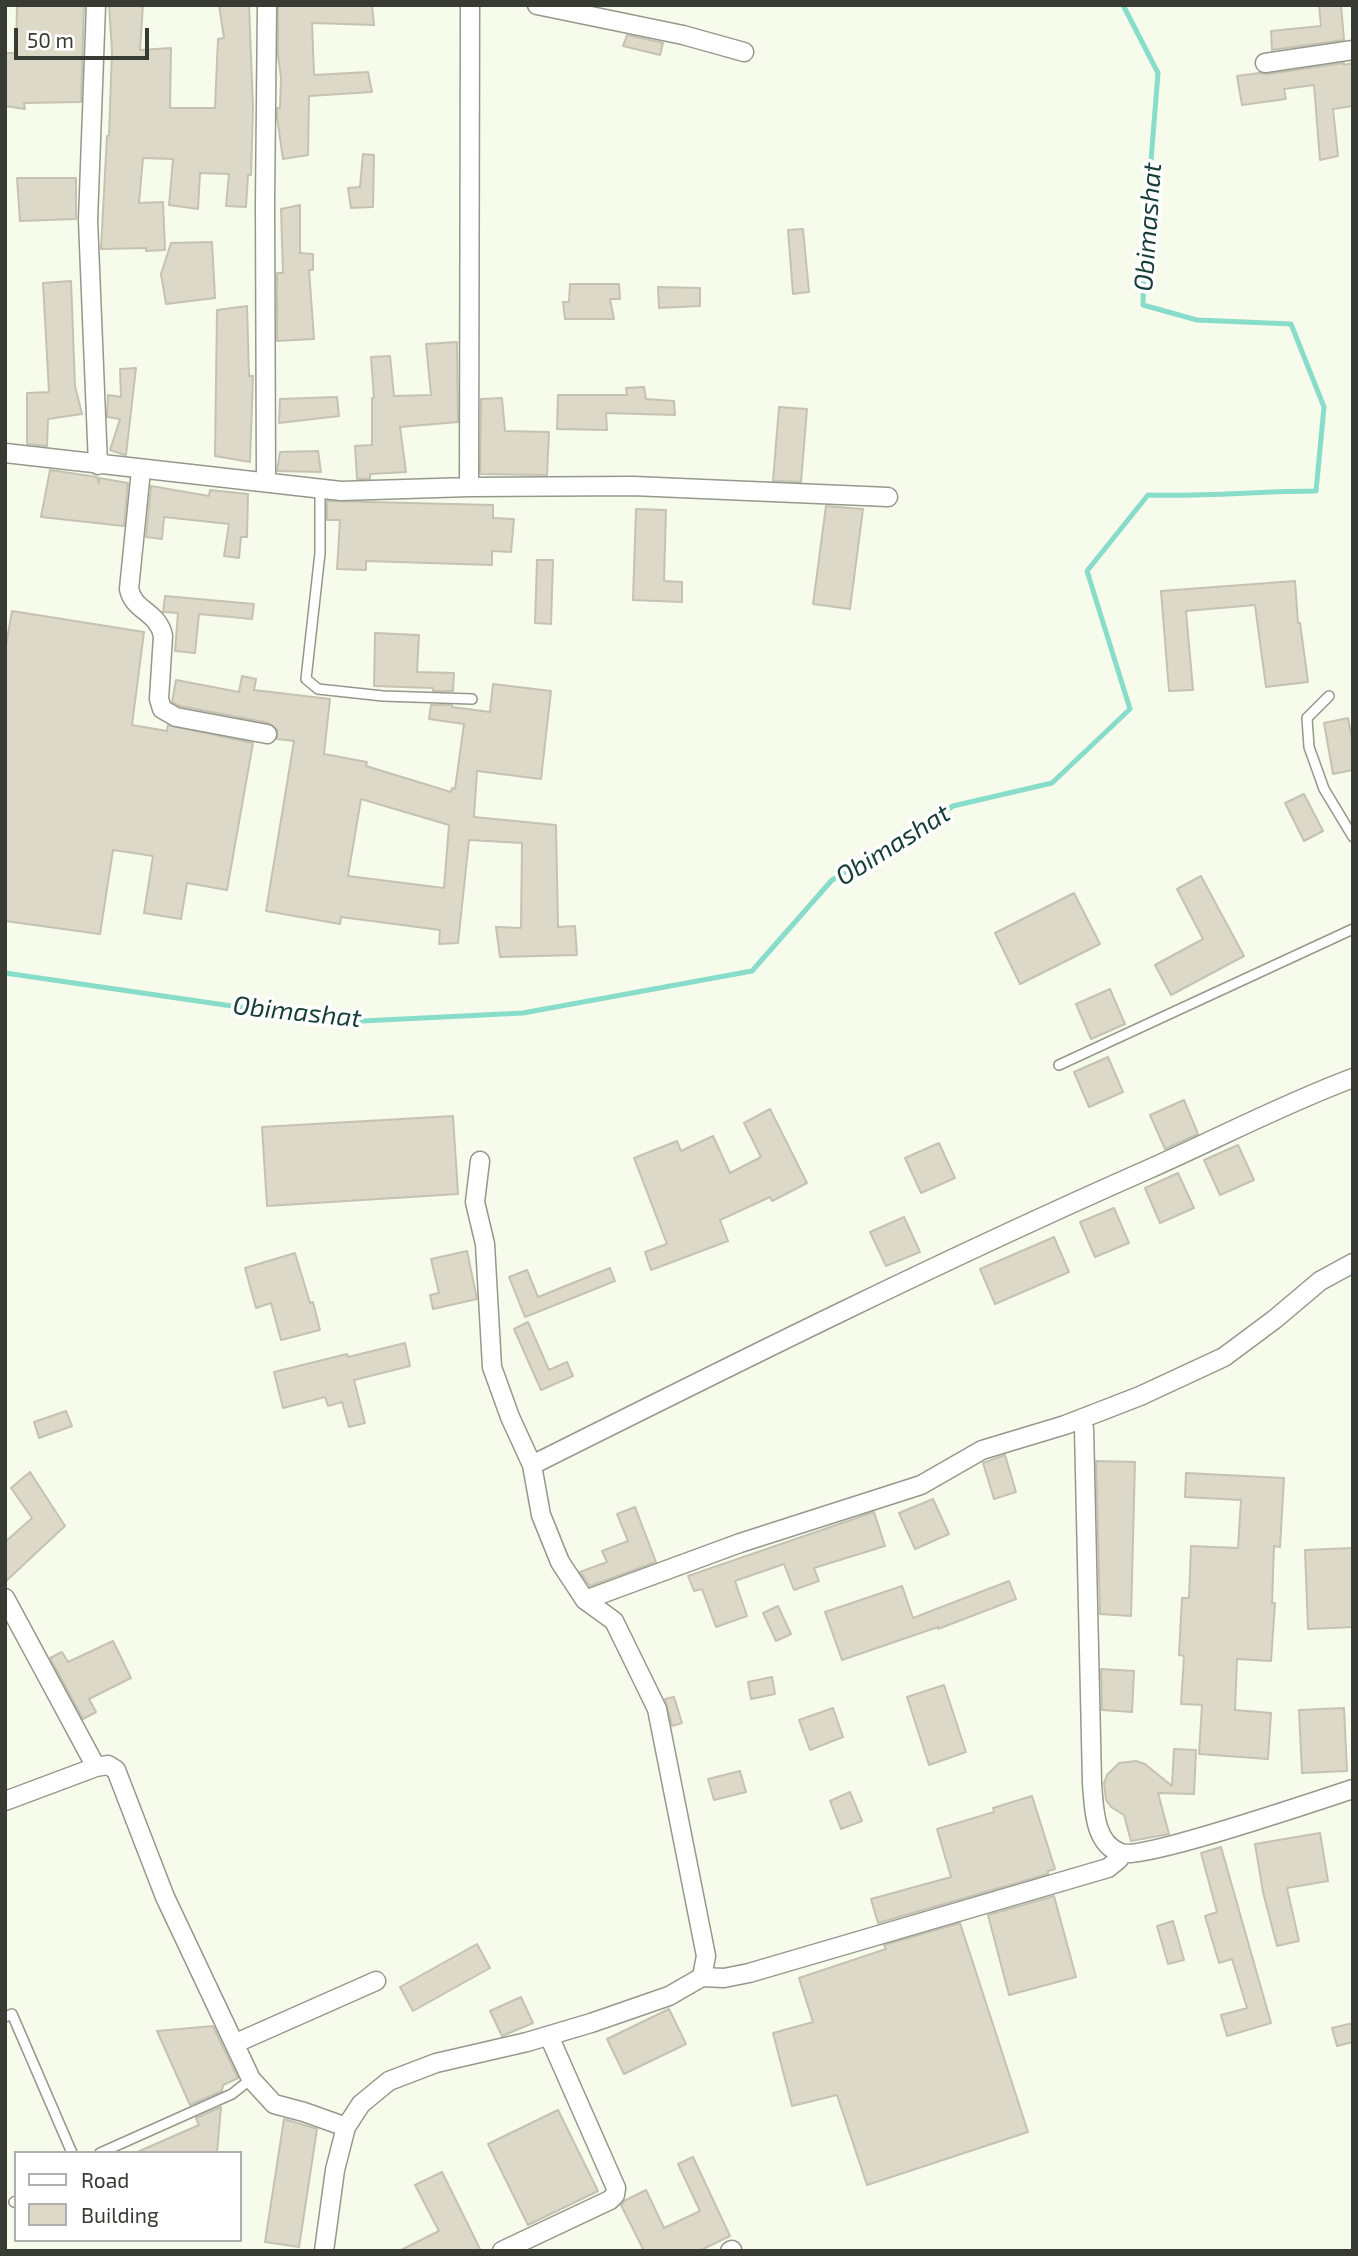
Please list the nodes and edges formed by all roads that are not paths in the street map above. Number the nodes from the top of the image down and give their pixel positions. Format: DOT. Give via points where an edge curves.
graph roads {
  1 [pos="96,5"];
  2 [pos="267,5"];
  3 [pos="470,5"];
  4 [pos="537,5"];
  5 [pos="1353,50"];
  6 [pos="744,52"];
  7 [pos="1265,63"];
  8 [pos="5,453"];
  9 [pos="98,465"];
  10 [pos="141,470"];
  11 [pos="266,482"];
  12 [pos="469,487"];
  13 [pos="320,489"];
  14 [pos="888,496"];
  15 [pos="1329,696"];
  16 [pos="472,699"];
  17 [pos="267,734"];
  18 [pos="1353,837"];
  19 [pos="1353,929"];
  20 [pos="1059,1065"];
  21 [pos="1353,1079"];
  22 [pos="480,1161"];
  23 [pos="1353,1263"];
  24 [pos="1084,1427"];
  25 [pos="532,1465"];
  26 [pos="5,1598"];
  27 [pos="585,1600"];
  28 [pos="96,1767"];
  29 [pos="1353,1789"];
  30 [pos="5,1801"];
  31 [pos="1121,1853"];
  32 [pos="702,1977"];
  33 [pos="376,1981"];
  34 [pos="5,2017"];
  35 [pos="549,2036"];
  36 [pos="236,2043"];
  37 [pos="251,2079"];
  38 [pos="346,2127"];
  39 [pos="71,2151"];
  40 [pos="105,2151"];
  41 [pos="324,2251"];
  42 [pos="502,2251"];
  1 -- 9 [label="street" via="88,220"];
  2 -- 11 [label="street"];
  3 -- 12 [label="street"];
  4 -- 6 [label="street"];
  5 -- 7 [label="street"];
  8 -- 9 [label="street"];
  9 -- 10 [label="street"];
  10 -- 11 [label="street"];
  10 -- 17 [label="street" via="129,589 135,604 161,625 162,709 176,717"];
  11 -- 13 [label="street"];
  12 -- 13 [label="street"];
  12 -- 14 [label="street" via="632,486"];
  13 -- 16 [label="lane" via="320,553 306,679 318,689"];
  15 -- 18 [label="lane" via="1307,718 1309,747 1324,789"];
  19 -- 20 [label="lane"];
  21 -- 25 [label="street" via="1300,1098 1031,1221"];
  22 -- 25 [label="street" via="475,1202 485,1244 492,1367"];
  23 -- 27 [label="street" via="1320,1280 1224,1357 1140,1396 982,1450 921,1485 740,1543"];
  24 -- 31 [label="street" via="1092,1783 1096,1820 1106,1843"];
  25 -- 27 [label="street" via="541,1515 560,1562"];
  26 -- 28 [label="street"];
  27 -- 32 [label="street" via="614,1621 657,1709 706,1956"];
  28 -- 30 [label="street"];
  28 -- 36 [label="street" via="108,1765 116,1770 165,1896"];
  29 -- 31 [label="street" via="1180,1842"];
  31 -- 32 [label="street" via="1108,1868 749,1973"];
  32 -- 35 [label="street" via="669,1996"];
  33 -- 36 [label="street"];
  34 -- 39 [label="lane" via="12,2014"];
  35 -- 38 [label="street" via="436,2063 389,2081 360,2104"];
  35 -- 42 [label="street" via="616,2188 615,2195"];
  36 -- 37 [label="street"];
  37 -- 38 [label="street" via="274,2104"];
  37 -- 40 [label="lane" via="233,2094"];
  38 -- 41 [label="street"];
}
